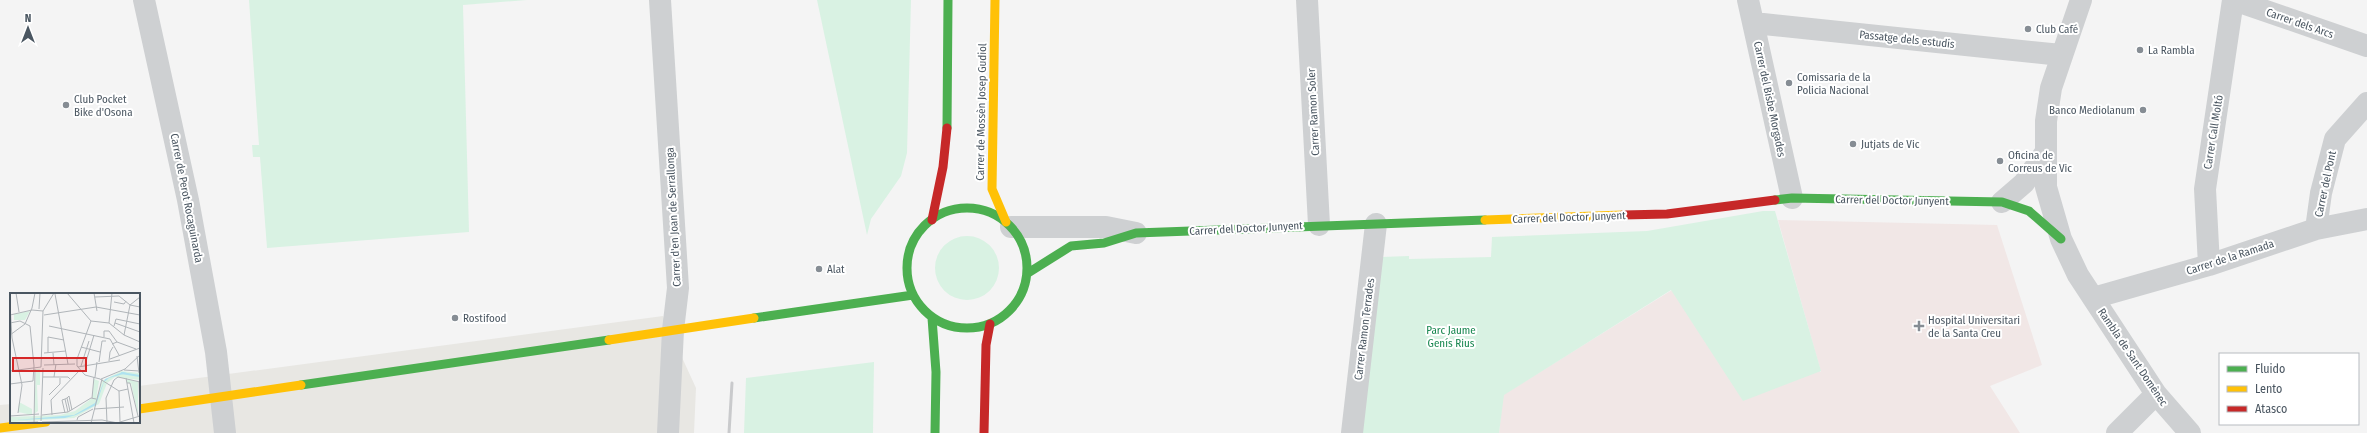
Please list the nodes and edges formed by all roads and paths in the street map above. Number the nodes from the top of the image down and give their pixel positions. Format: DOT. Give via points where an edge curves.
graph roads {
  1 [pos="144,0"];
  2 [pos="660,0"];
  3 [pos="948,0"];
  4 [pos="995,0"];
  5 [pos="1307,0"];
  6 [pos="1748,0"];
  7 [pos="2081,0"];
  8 [pos="2234,0"];
  9 [pos="1754,23"];
  10 [pos="2367,46"];
  11 [pos="2061,55"];
  12 [pos="2367,103"];
  13 [pos="2045,153"];
  14 [pos="1792,198"];
  15 [pos="2002,202"];
  16 [pos="2367,219"];
  17 [pos="932,220"];
  18 [pos="1319,224"];
  19 [pos="1376,224"];
  20 [pos="1008,225"];
  21 [pos="2316,229"];
  22 [pos="1136,233"];
  23 [pos="2061,239"];
  24 [pos="2209,265"];
  25 [pos="1028,273"];
  26 [pos="913,295"];
  27 [pos="2093,298"];
  28 [pos="932,318"];
  29 [pos="990,324"];
  30 [pos="673,330"];
  31 [pos="2156,394"];
  32 [pos="220,398"];
  33 [pos="140,409"];
  34 [pos="38,423"];
  35 [pos="0,428"];
  36 [pos="224,433"];
  37 [pos="668,433"];
  38 [pos="935,433"];
  39 [pos="984,433"];
  40 [pos="1352,433"];
  41 [pos="2117,433"];
  42 [pos="2190,433"];
  1 -- 32 [label="street, Carrer de Perot Rocaguinarda" via="188,200 216,352"];
  2 -- 30 [label="street, Carrer d'en Joan de Serrallonga" via="678,288"];
  3 -- 17 [label="street" via="945,156 940,194"];
  4 -- 20 [label="street, Carrer de Mossèn Josep Gudiol" via="992,189"];
  5 -- 18 [label="street, Carrer Ramon Soler"];
  6 -- 9 [label="street, Carrer del Bisbe Morgades"];
  7 -- 11 [label="street, Rambla de Sant Domènec"];
  8 -- 10 [label="street, Carrer dels Arcs"];
  8 -- 24 [label="street, Carrer Call Moltó" via="2205,189"];
  9 -- 11 [label="street, Passatge dels estudis"];
  9 -- 14 [label="street, Carrer del Bisbe Morgades"];
  11 -- 13 [label="street, Rambla de Sant Domènec" via="2051,88"];
  12 -- 21 [label="street, Carrer del Pont" via="2335,139 2321,194"];
  13 -- 15 [label="street" via="2024,183"];
  13 -- 23 [label="street, Rambla de Sant Domènec" via="2046,188"];
  14 -- 15 [label="street, Carrer del Doctor Junyent"];
  14 -- 19 [label="street, Carrer del Doctor Junyent" via="1667,214"];
  15 -- 23 [label="street, Carrer del Doctor Junyent" via="2030,211"];
  16 -- 21 [label="street, Carrer de la Ramada"];
  17 -- 20 [label="street" via="943,213 969,208 995,215"];
  17 -- 26 [label="street" via="911,246 907,262 908,279"];
  18 -- 19 [label="street, Carrer del Doctor Junyent"];
  18 -- 22 [label="street, Carrer del Doctor Junyent"];
  19 -- 40 [label="street, Carrer Ramon Terrades"];
  20 -- 22 [label="street, Carrer del Doctor Junyent" via="1106,227"];
  20 -- 25 [label="street" via="1021,240"];
  21 -- 24 [label="street, Carrer de la Ramada"];
  22 -- 25 [label="street, Carrer del Doctor Junyent" via="1104,243 1071,246"];
  23 -- 27 [label="street, Rambla de Sant Domènec" via="2078,275"];
  24 -- 27 [label="street, Carrer de la Ramada"];
  25 -- 29 [label="street" via="1024,289 1016,304 1005,316"];
  26 -- 28 [label="street" via="921,308"];
  26 -- 30 [label="street"];
  27 -- 31 [label="street, Rambla de Sant Domènec"];
  28 -- 29 [label="street" via="960,328 976,328"];
  28 -- 38 [label="street" via="936,372"];
  29 -- 39 [label="street" via="986,346"];
  30 -- 32 [label="street"];
  30 -- 37 [label="street, Carrer d'en Joan de Serrallonga"];
  31 -- 41 [label="street"];
  31 -- 42 [label="street, Rambla de Sant Domènec"];
  32 -- 33 [label="street"];
  32 -- 36 [label="street, Carrer de Perot Rocaguinarda"];
  34 -- 35 [label="street"];
}
